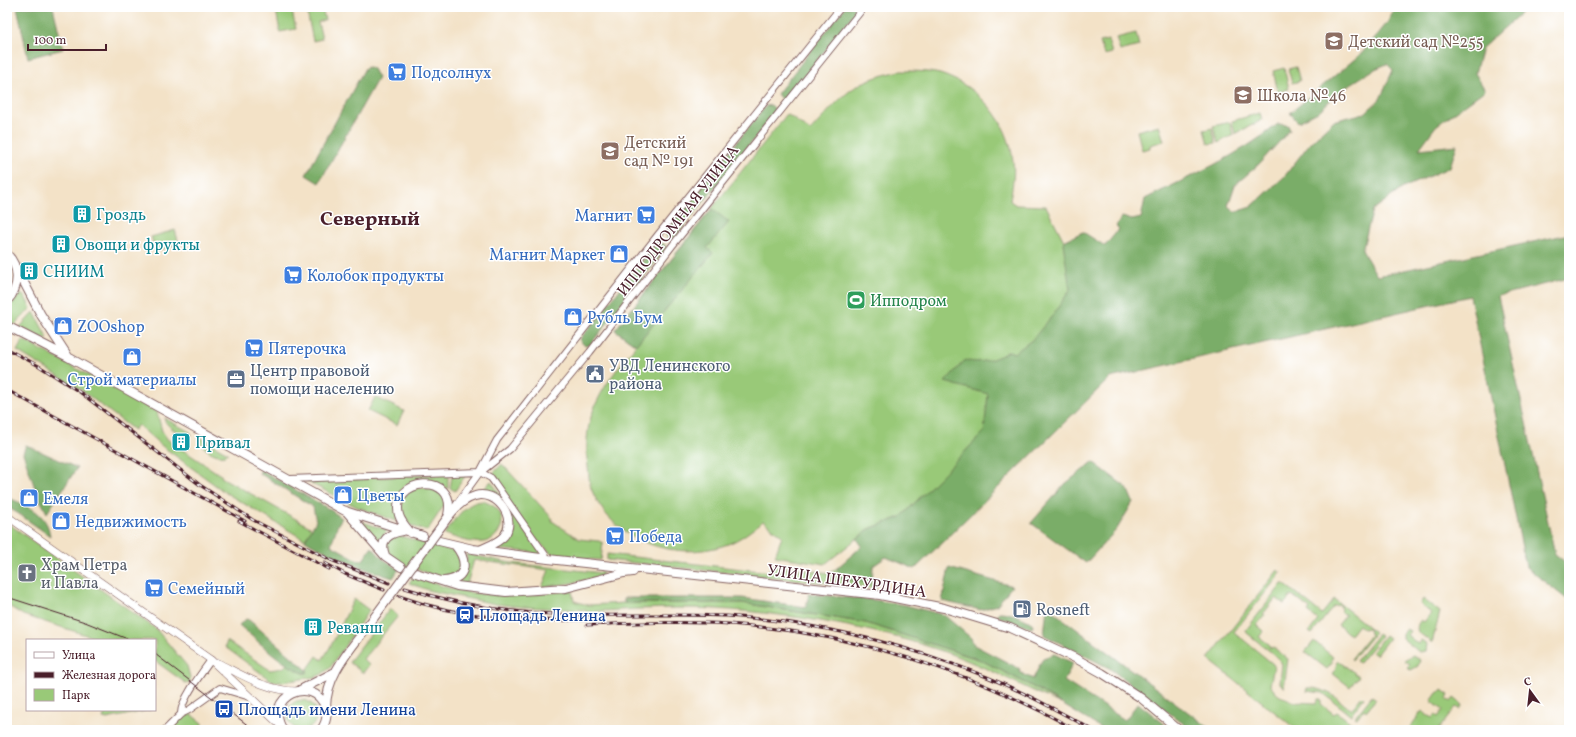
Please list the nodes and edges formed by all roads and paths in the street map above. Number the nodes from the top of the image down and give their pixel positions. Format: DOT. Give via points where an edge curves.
graph roads {
  1 [pos="841,7"];
  2 [pos="864,7"];
  3 [pos="7,254"];
  4 [pos="17,269"];
  5 [pos="7,301"];
  6 [pos="7,326"];
  7 [pos="68,357"];
  8 [pos="480,472"];
  9 [pos="290,479"];
  10 [pos="345,511"];
  11 [pos="7,516"];
  12 [pos="448,516"];
  13 [pos="407,532"];
  14 [pos="423,536"];
  15 [pos="439,541"];
  16 [pos="454,545"];
  17 [pos="480,550"];
  18 [pos="385,556"];
  19 [pos="548,559"];
  20 [pos="600,565"];
  21 [pos="401,567"];
  22 [pos="648,571"];
  23 [pos="416,573"];
  24 [pos="604,579"];
  25 [pos="441,582"];
  26 [pos="211,660"];
  27 [pos="333,673"];
  28 [pos="297,691"];
  29 [pos="251,697"];
  30 [pos="326,712"];
  31 [pos="181,714"];
  32 [pos="282,728"];
  33 [pos="165,730"];
  34 [pos="321,730"];
  35 [pos="330,730"];
  36 [pos="1179,730"];
  1 -- 8 [label="street, ИППОДРОМНАЯ УЛИЦА" via="495,443"];
  2 -- 8 [label="street, ИППОДРОМНАЯ УЛИЦА" via="510,449"];
  3 -- 4 [label="main road"];
  4 -- 5 [label="main road" via="16,285"];
  4 -- 7 [label="main road" via="41,315"];
  6 -- 7 [label="main road"];
  7 -- 9 [label="main road"];
  8 -- 9 [label="street"];
  8 -- 12 [label="street"];
  8 -- 19 [label="street" via="491,478"];
  9 -- 10 [label="main road"];
  10 -- 13 [label="main road"];
  10 -- 18 [label="main road"];
  11 -- 26 [label="main road"];
  12 -- 13 [label="main road" via="450,505 445,492 426,484 412,486 403,493 398,509"];
  12 -- 17 [label="main road" via="456,507 476,495 489,496 502,505 508,517 505,534 497,542"];
  12 -- 27 [label="main road, bridge"];
  13 -- 14 [label="main road"];
  13 -- 18 [label="main road" via="392,533 386,538 383,545"];
  15 -- 16 [label="main road, УЛИЦА ШЕХУРДИНА"];
  16 -- 17 [label="main road, УЛИЦА ШЕХУРДИНА"];
  16 -- 25 [label="main road" via="464,559 462,569 456,578"];
  17 -- 19 [label="main road, УЛИЦА ШЕХУРДИНА"];
  18 -- 21 [label="main road"];
  19 -- 20 [label="main road, УЛИЦА ШЕХУРДИНА"];
  20 -- 22 [label="main road, УЛИЦА ШЕХУРДИНА"];
  20 -- 24 [label="main road" via="607,570 608,574"];
  22 -- 24 [label="main road, УЛИЦА ШЕХУРДИНА" via="624,573"];
  22 -- 36 [label="main road, УЛИЦА ШЕХУРДИНА" via="880,595 944,608 985,620 1036,639 1102,673 1141,698"];
  23 -- 25 [label="main road, УЛИЦА ШЕХУРДИНА"];
  24 -- 25 [label="main road, УЛИЦА ШЕХУРДИНА" via="566,588 527,592 477,589"];
  26 -- 28 [label="main road" via="265,686 284,691"];
  26 -- 29 [label="main road"];
  26 -- 31 [label="street" via="188,696"];
  27 -- 28 [label="main road" via="320,682"];
  27 -- 30 [label="main road" via="327,692"];
  28 -- 30 [label="main road" via="314,694 322,701"];
  28 -- 32 [label="main road" via="287,696 280,704 278,715"];
  29 -- 31 [label="street" via="220,688"];
  29 -- 32 [label="main road"];
  30 -- 34 [label="main road"];
  30 -- 35 [label="main road"];
  31 -- 33 [label="street"];
}
